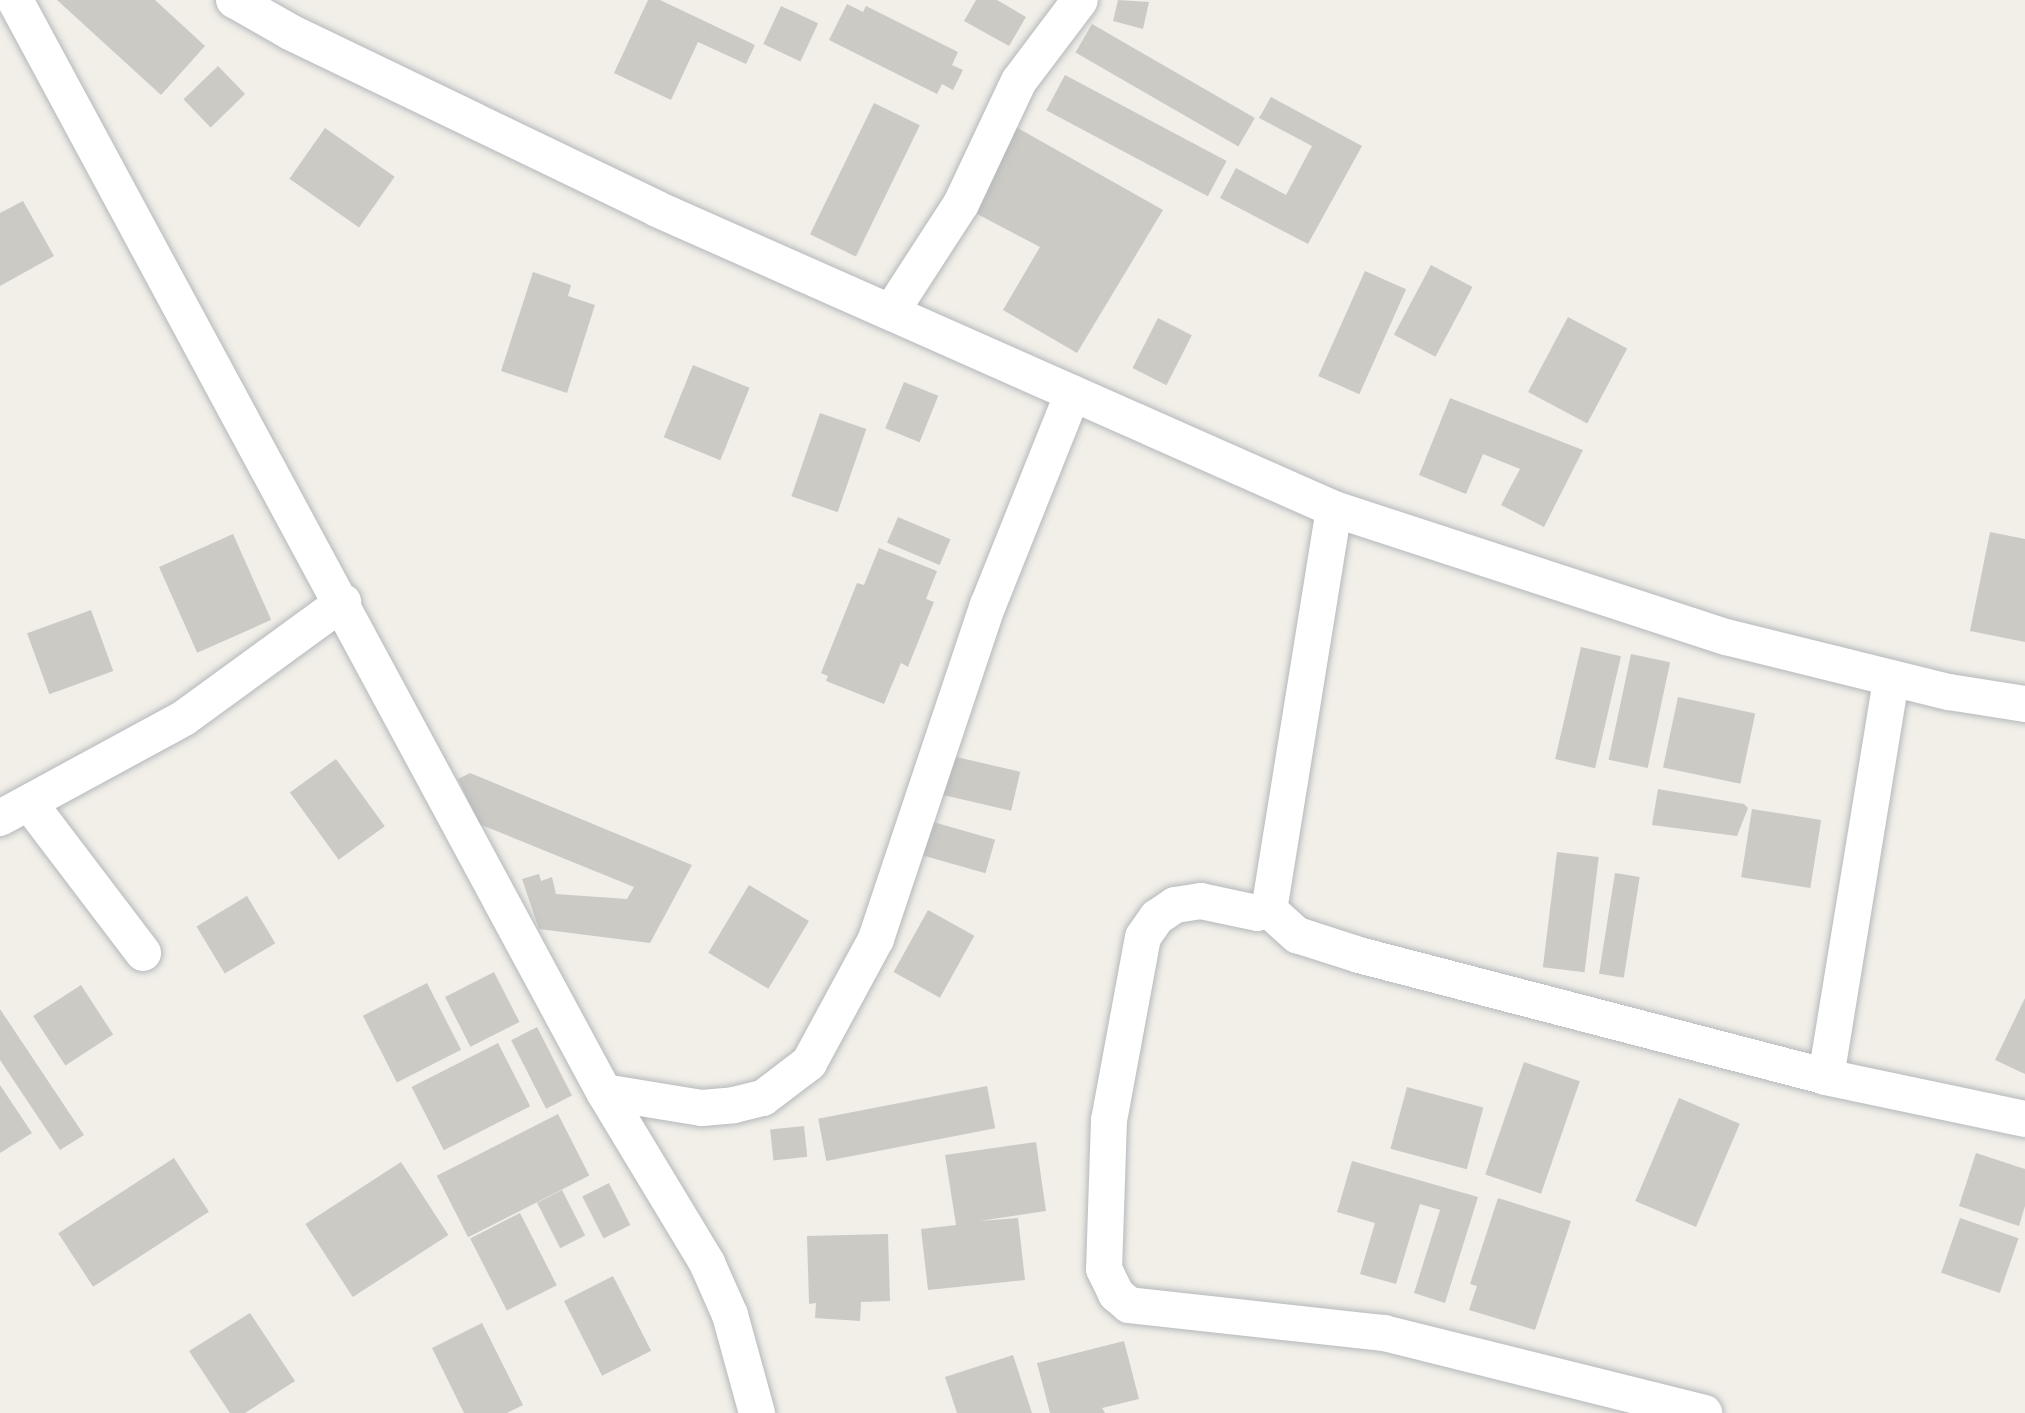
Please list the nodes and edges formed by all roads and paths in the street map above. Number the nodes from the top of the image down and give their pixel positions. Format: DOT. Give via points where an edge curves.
graph roads {
  1 [pos="15,0"];
  2 [pos="234,0"];
  3 [pos="1080,0"];
  4 [pos="891,313"];
  5 [pos="1073,393"];
  6 [pos="1334,509"];
  7 [pos="344,602"];
  8 [pos="1891,678"];
  9 [pos="2025,704"];
  10 [pos="15,811"];
  11 [pos="1270,910"];
  12 [pos="143,953"];
  13 [pos="1826,1077"];
  14 [pos="604,1092"];
  15 [pos="2025,1119"];
  16 [pos="757,1413"];
  17 [pos="1704,1413"];
  1 -- 7 [label="street"];
  2 -- 4 [label="street" via="657,209"];
  3 -- 4 [label="street" via="1019,81 961,204"];
  4 -- 5 [label="street"];
  5 -- 6 [label="street"];
  5 -- 14 [label="street" via="988,605 876,939 809,1063 763,1098 734,1105 702,1108"];
  6 -- 8 [label="street" via="1726,637"];
  6 -- 11 [label="street"];
  7 -- 10 [label="street" via="184,718"];
  7 -- 14 [label="street"];
  8 -- 9 [label="street"];
  8 -- 13 [label="street"];
  10 -- 12 [label="street"];
  11 -- 13 [label="street" via="1297,935 1359,955"];
  11 -- 17 [label="street" via="1175,905 1143,937 1109,1120 1101,1230 1116,1294 1129,1305 1384,1333"];
  13 -- 15 [label="street"];
  14 -- 16 [label="street" via="707,1263"];
}
